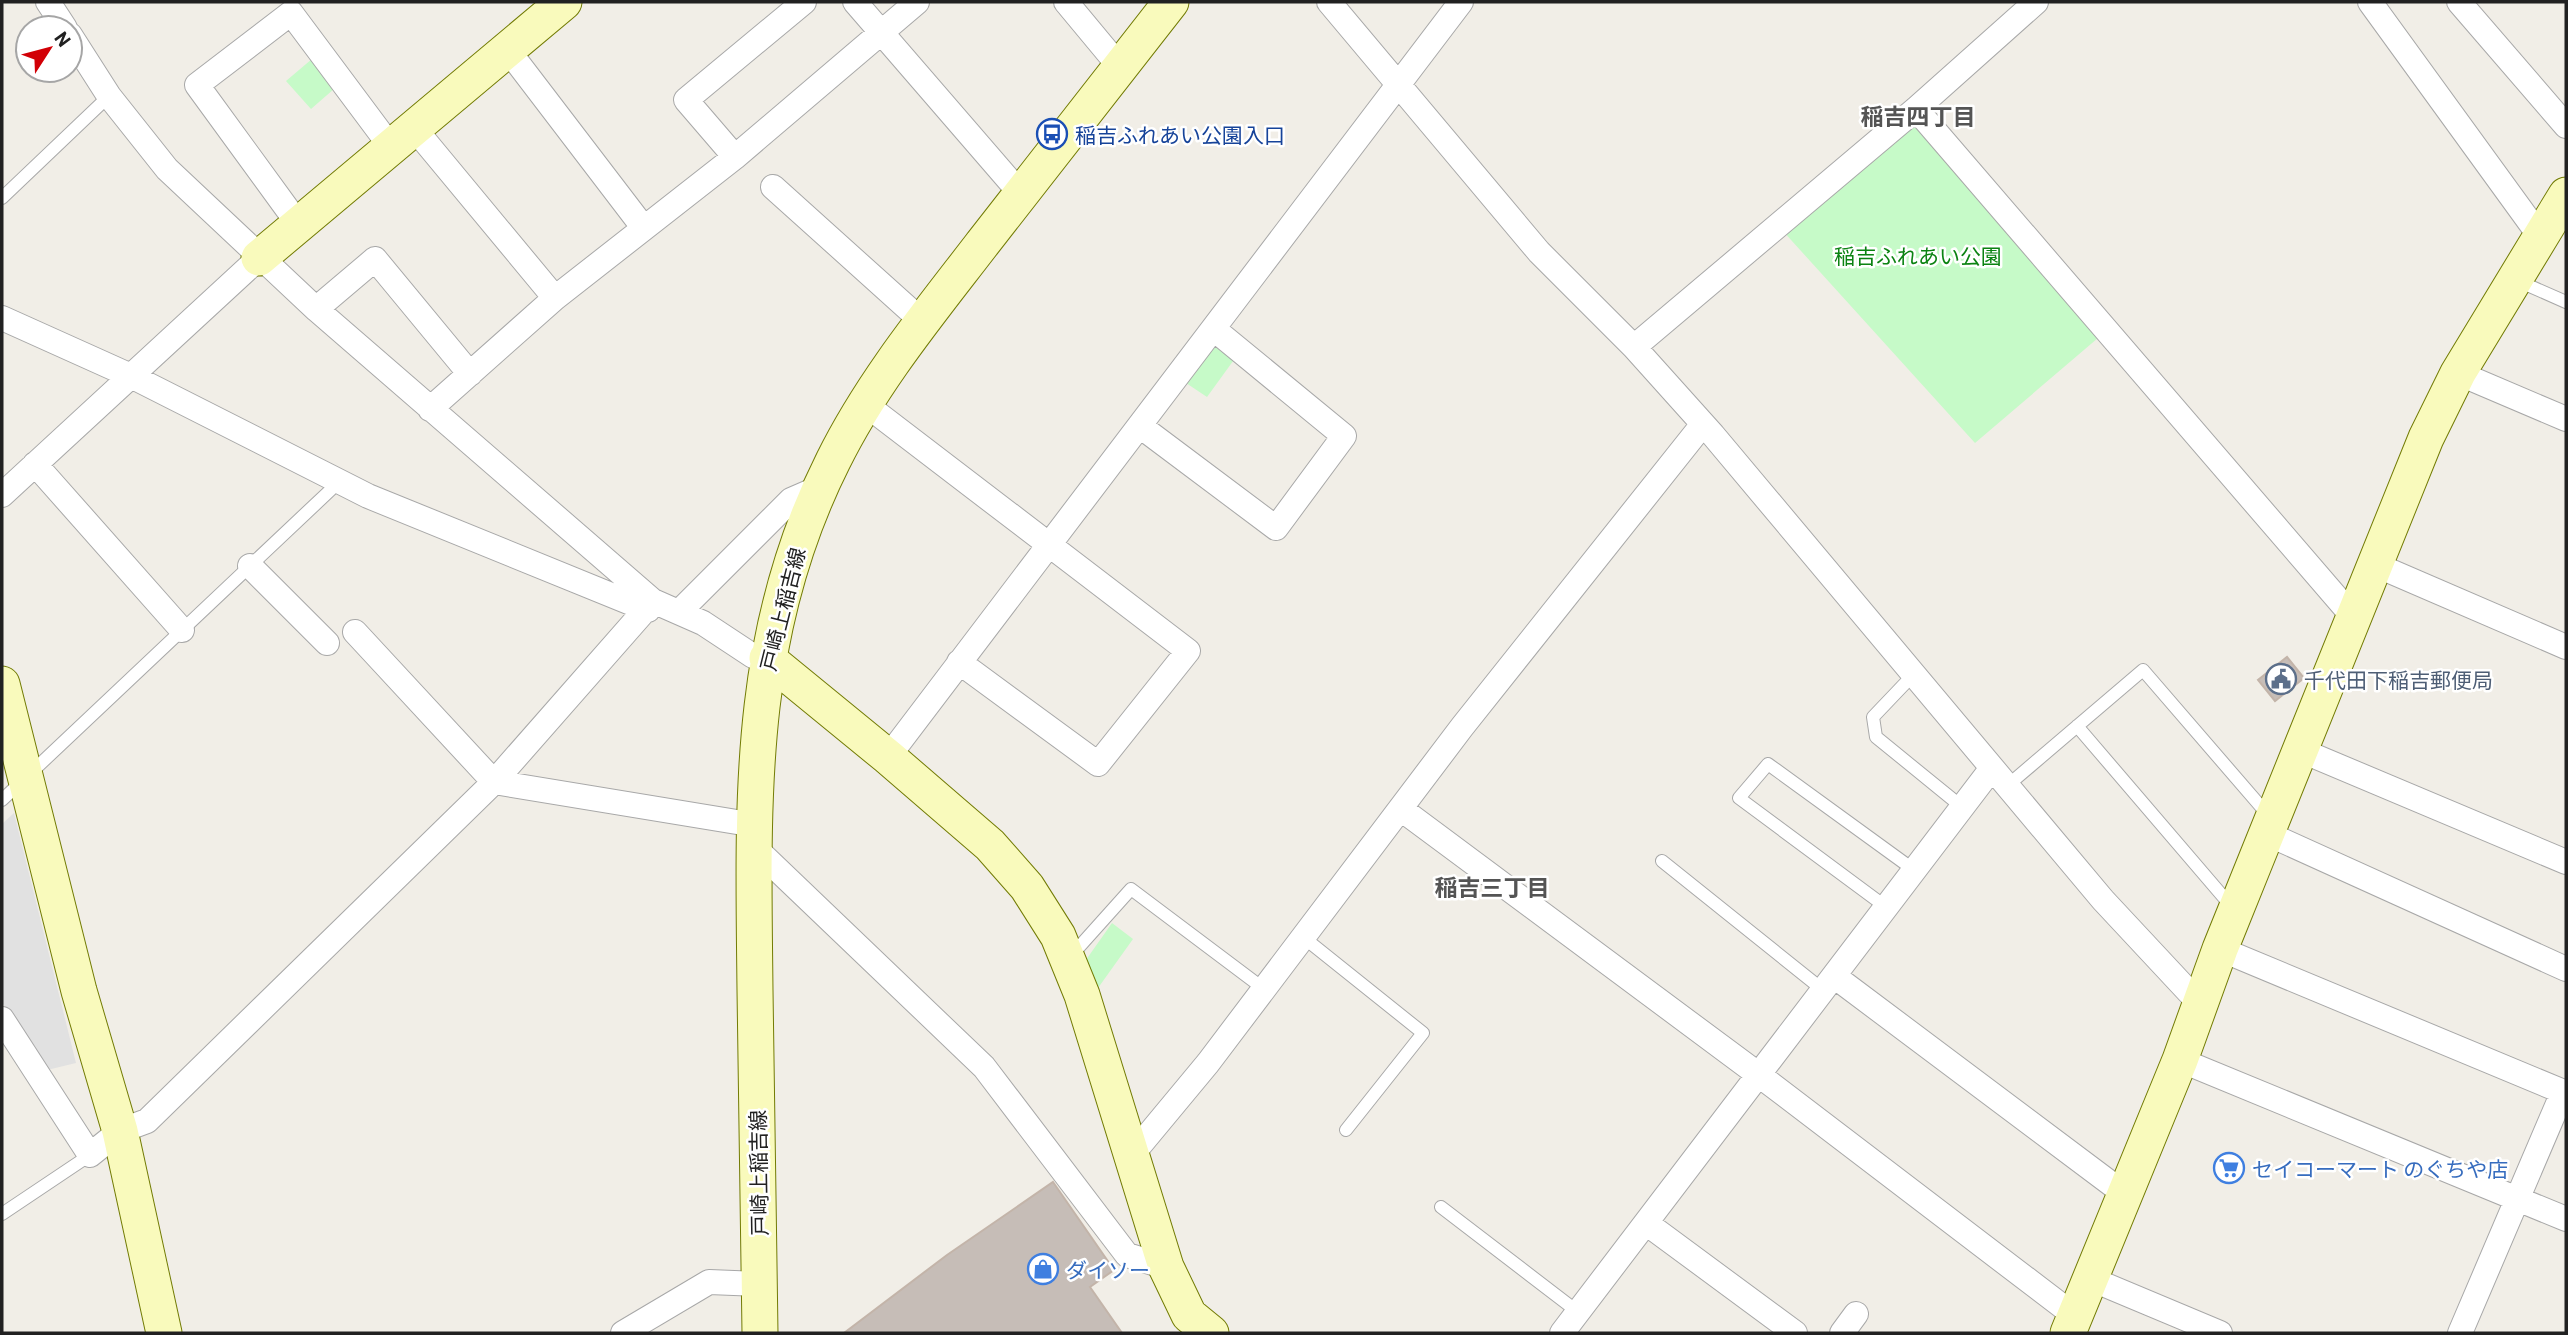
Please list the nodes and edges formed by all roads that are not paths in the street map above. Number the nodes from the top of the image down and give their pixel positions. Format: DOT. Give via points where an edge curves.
graph roads {
  1 [pos="564,2"];
  2 [pos="804,2"];
  3 [pos="855,2"];
  4 [pos="917,2"];
  5 [pos="1066,2"];
  6 [pos="1171,2"];
  7 [pos="1329,2"];
  8 [pos="1461,2"];
  9 [pos="2036,2"];
  10 [pos="2370,2"];
  11 [pos="2459,2"];
  12 [pos="881,32"];
  13 [pos="507,49"];
  14 [pos="84,57"];
  15 [pos="1119,67"];
  16 [pos="1398,83"];
  17 [pos="109,96"];
  18 [pos="1916,109"];
  19 [pos="2566,126"];
  20 [pos="402,138"];
  21 [pos="735,157"];
  22 [pos="773,187"];
  23 [pos="1021,194"];
  24 [pos="2566,195"];
  25 [pos="2,198"];
  26 [pos="299,225"];
  27 [pos="643,227"];
  28 [pos="2542,239"];
  29 [pos="259,258"];
  30 [pos="2516,280"];
  31 [pos="555,298"];
  32 [pos="2566,302"];
  33 [pos="316,309"];
  34 [pos="2,318"];
  35 [pos="923,322"];
  36 [pos="1215,330"];
  37 [pos="1634,346"];
  38 [pos="2458,373"];
  39 [pos="470,374"];
  40 [pos="131,376"];
  41 [pos="865,404"];
  42 [pos="430,409"];
  43 [pos="2566,419"];
  44 [pos="1703,424"];
  45 [pos="1140,426"];
  46 [pos="35,464"];
  47 [pos="339,482"];
  48 [pos="821,487"];
  49 [pos="2,495"];
  50 [pos="1049,544"];
  51 [pos="2376,565"];
  52 [pos="250,566"];
  53 [pos="650,606"];
  54 [pos="679,612"];
  55 [pos="2355,619"];
  56 [pos="182,630"];
  57 [pos="355,632"];
  58 [pos="327,643"];
  59 [pos="2566,647"];
  60 [pos="767,658"];
  61 [pos="959,662"];
  62 [pos="1914,674"];
  63 [pos="2,684"];
  64 [pos="2077,726"];
  65 [pos="2300,750"];
  66 [pos="888,757"];
  67 [pos="2000,777"];
  68 [pos="494,782"];
  69 [pos="14,789"];
  70 [pos="1962,807"];
  71 [pos="1401,809"];
  72 [pos="2270,827"];
  73 [pos="754,836"];
  74 [pos="1662,862"];
  75 [pos="2566,862"];
  76 [pos="1914,870"];
  77 [pos="1886,907"];
  78 [pos="2236,911"];
  79 [pos="1304,937"];
  80 [pos="2220,949"];
  81 [pos="1068,960"];
  82 [pos="2566,969"];
  83 [pos="1829,983"];
  84 [pos="1264,989"];
  85 [pos="2201,1005"];
  86 [pos="2,1019"];
  87 [pos="2180,1060"];
  88 [pos="1759,1075"];
  89 [pos="2565,1092"];
  90 [pos="1346,1130"];
  91 [pos="120,1131"];
  92 [pos="90,1155"];
  93 [pos="1130,1157"];
  94 [pos="2126,1195"];
  95 [pos="2517,1198"];
  96 [pos="1441,1207"];
  97 [pos="2,1214"];
  98 [pos="2566,1219"];
  99 [pos="1646,1223"];
  100 [pos="1166,1266"];
  101 [pos="2091,1279"];
  102 [pos="759,1284"];
  103 [pos="1578,1312"];
  104 [pos="2071,1325"];
  105 [pos="164,1333"];
  106 [pos="623,1333"];
  107 [pos="760,1333"];
  108 [pos="1211,1333"];
  109 [pos="1562,1333"];
  110 [pos="1795,1333"];
  111 [pos="2220,1333"];
  112 [pos="2460,1333"];
  1 -- 13 [label="street"];
  2 -- 21 [label="street" via="686,100"];
  3 -- 12 [label="street"];
  4 -- 12 [label="street"];
  5 -- 15 [label="street"];
  6 -- 15 [label="street, 戸崎上稲吉線"];
  7 -- 16 [label="street"];
  8 -- 16 [label="street"];
  9 -- 18 [label="street"];
  10 -- 28 [label="street"];
  11 -- 19 [label="street"];
  12 -- 21 [label="street"];
  12 -- 23 [label="street"];
  13 -- 20 [label="street"];
  13 -- 27 [label="street"];
  14 -- 17 [label="street"];
  15 -- 23 [label="street, 戸崎上稲吉線"];
  16 -- 36 [label="street"];
  16 -- 37 [label="street" via="1539,252"];
  17 -- 25 [label="lane"];
  17 -- 29 [label="street" via="167,169"];
  18 -- 37 [label="street"];
  18 -- 55 [label="street"];
  20 -- 26 [label="street"];
  20 -- 26 [label="street" via="292,13 197,85"];
  20 -- 31 [label="street"];
  21 -- 27 [label="street"];
  22 -- 35 [label="street"];
  23 -- 35 [label="street, 戸崎上稲吉線"];
  24 -- 28 [label="street"];
  26 -- 29 [label="street"];
  27 -- 31 [label="street"];
  28 -- 30 [label="street"];
  29 -- 33 [label="street"];
  29 -- 40 [label="street"];
  30 -- 32 [label="lane"];
  30 -- 38 [label="street"];
  31 -- 39 [label="street"];
  33 -- 39 [label="street" via="375,259"];
  33 -- 42 [label="street"];
  34 -- 40 [label="street"];
  35 -- 41 [label="street, 戸崎上稲吉線"];
  36 -- 45 [label="street"];
  36 -- 45 [label="street" via="1344,436 1276,528"];
  37 -- 44 [label="street"];
  38 -- 43 [label="street"];
  38 -- 51 [label="street" via="2426,438"];
  39 -- 42 [label="street"];
  40 -- 46 [label="street"];
  40 -- 47 [label="street"];
  41 -- 48 [label="street, 戸崎上稲吉線"];
  41 -- 50 [label="street"];
  42 -- 53 [label="street"];
  44 -- 62 [label="street"];
  44 -- 71 [label="street"];
  45 -- 50 [label="street"];
  46 -- 49 [label="street"];
  46 -- 56 [label="street"];
  47 -- 52 [label="lane"];
  47 -- 53 [label="street"];
  48 -- 54 [label="street" via="790,500"];
  48 -- 60 [label="street, 戸崎上稲吉線" via="784,586"];
  50 -- 61 [label="street"];
  50 -- 61 [label="street" via="1188,651 1098,764"];
  51 -- 55 [label="street"];
  51 -- 59 [label="street"];
  52 -- 56 [label="lane"];
  52 -- 58 [label="street"];
  53 -- 54 [label="street"];
  53 -- 68 [label="street"];
  54 -- 60 [label="street" via="753,656"];
  55 -- 65 [label="street"];
  56 -- 69 [label="lane"];
  57 -- 68 [label="street"];
  60 -- 66 [label="street"];
  60 -- 73 [label="street, 戸崎上稲吉線" via="759,714"];
  61 -- 66 [label="street"];
  62 -- 67 [label="street"];
  62 -- 70 [label="lane" via="1873,717 1876,737"];
  63 -- 69 [label="street"];
  64 -- 67 [label="lane"];
  64 -- 72 [label="lane" via="2143,670"];
  64 -- 78 [label="lane"];
  65 -- 72 [label="street"];
  65 -- 75 [label="street"];
  66 -- 81 [label="street" via="990,845 1027,887"];
  67 -- 70 [label="street"];
  67 -- 85 [label="street" via="2103,900"];
  68 -- 73 [label="street"];
  68 -- 91 [label="street" via="147,1121"];
  69 -- 91 [label="street"];
  70 -- 76 [label="street"];
  71 -- 79 [label="street"];
  71 -- 88 [label="street"];
  72 -- 78 [label="street"];
  72 -- 82 [label="street"];
  73 -- 100 [label="street" via="984,1067 1127,1255"];
  73 -- 102 [label="street, 戸崎上稲吉線"];
  74 -- 83 [label="lane"];
  76 -- 77 [label="street"];
  76 -- 77 [label="lane" via="1768,764 1739,799"];
  77 -- 83 [label="street"];
  78 -- 80 [label="street"];
  79 -- 84 [label="street"];
  79 -- 90 [label="lane" via="1423,1033"];
  80 -- 85 [label="street"];
  80 -- 89 [label="street"];
  81 -- 84 [label="lane" via="1131,889"];
  81 -- 93 [label="street"];
  83 -- 88 [label="street"];
  83 -- 94 [label="street"];
  84 -- 93 [label="street"];
  85 -- 87 [label="street"];
  86 -- 92 [label="street"];
  87 -- 94 [label="street"];
  87 -- 95 [label="street"];
  88 -- 99 [label="street"];
  88 -- 104 [label="street"];
  89 -- 95 [label="street"];
  91 -- 92 [label="street"];
  91 -- 105 [label="street"];
  92 -- 97 [label="lane"];
  93 -- 100 [label="street"];
  94 -- 101 [label="street"];
  95 -- 98 [label="street"];
  95 -- 112 [label="street"];
  96 -- 103 [label="lane"];
  99 -- 103 [label="street"];
  99 -- 110 [label="street"];
  100 -- 108 [label="street" via="1189,1315"];
  101 -- 104 [label="street"];
  101 -- 111 [label="street"];
  102 -- 106 [label="street" via="709,1282"];
  102 -- 107 [label="street, 戸崎上稲吉線"];
  103 -- 109 [label="street"];
}
